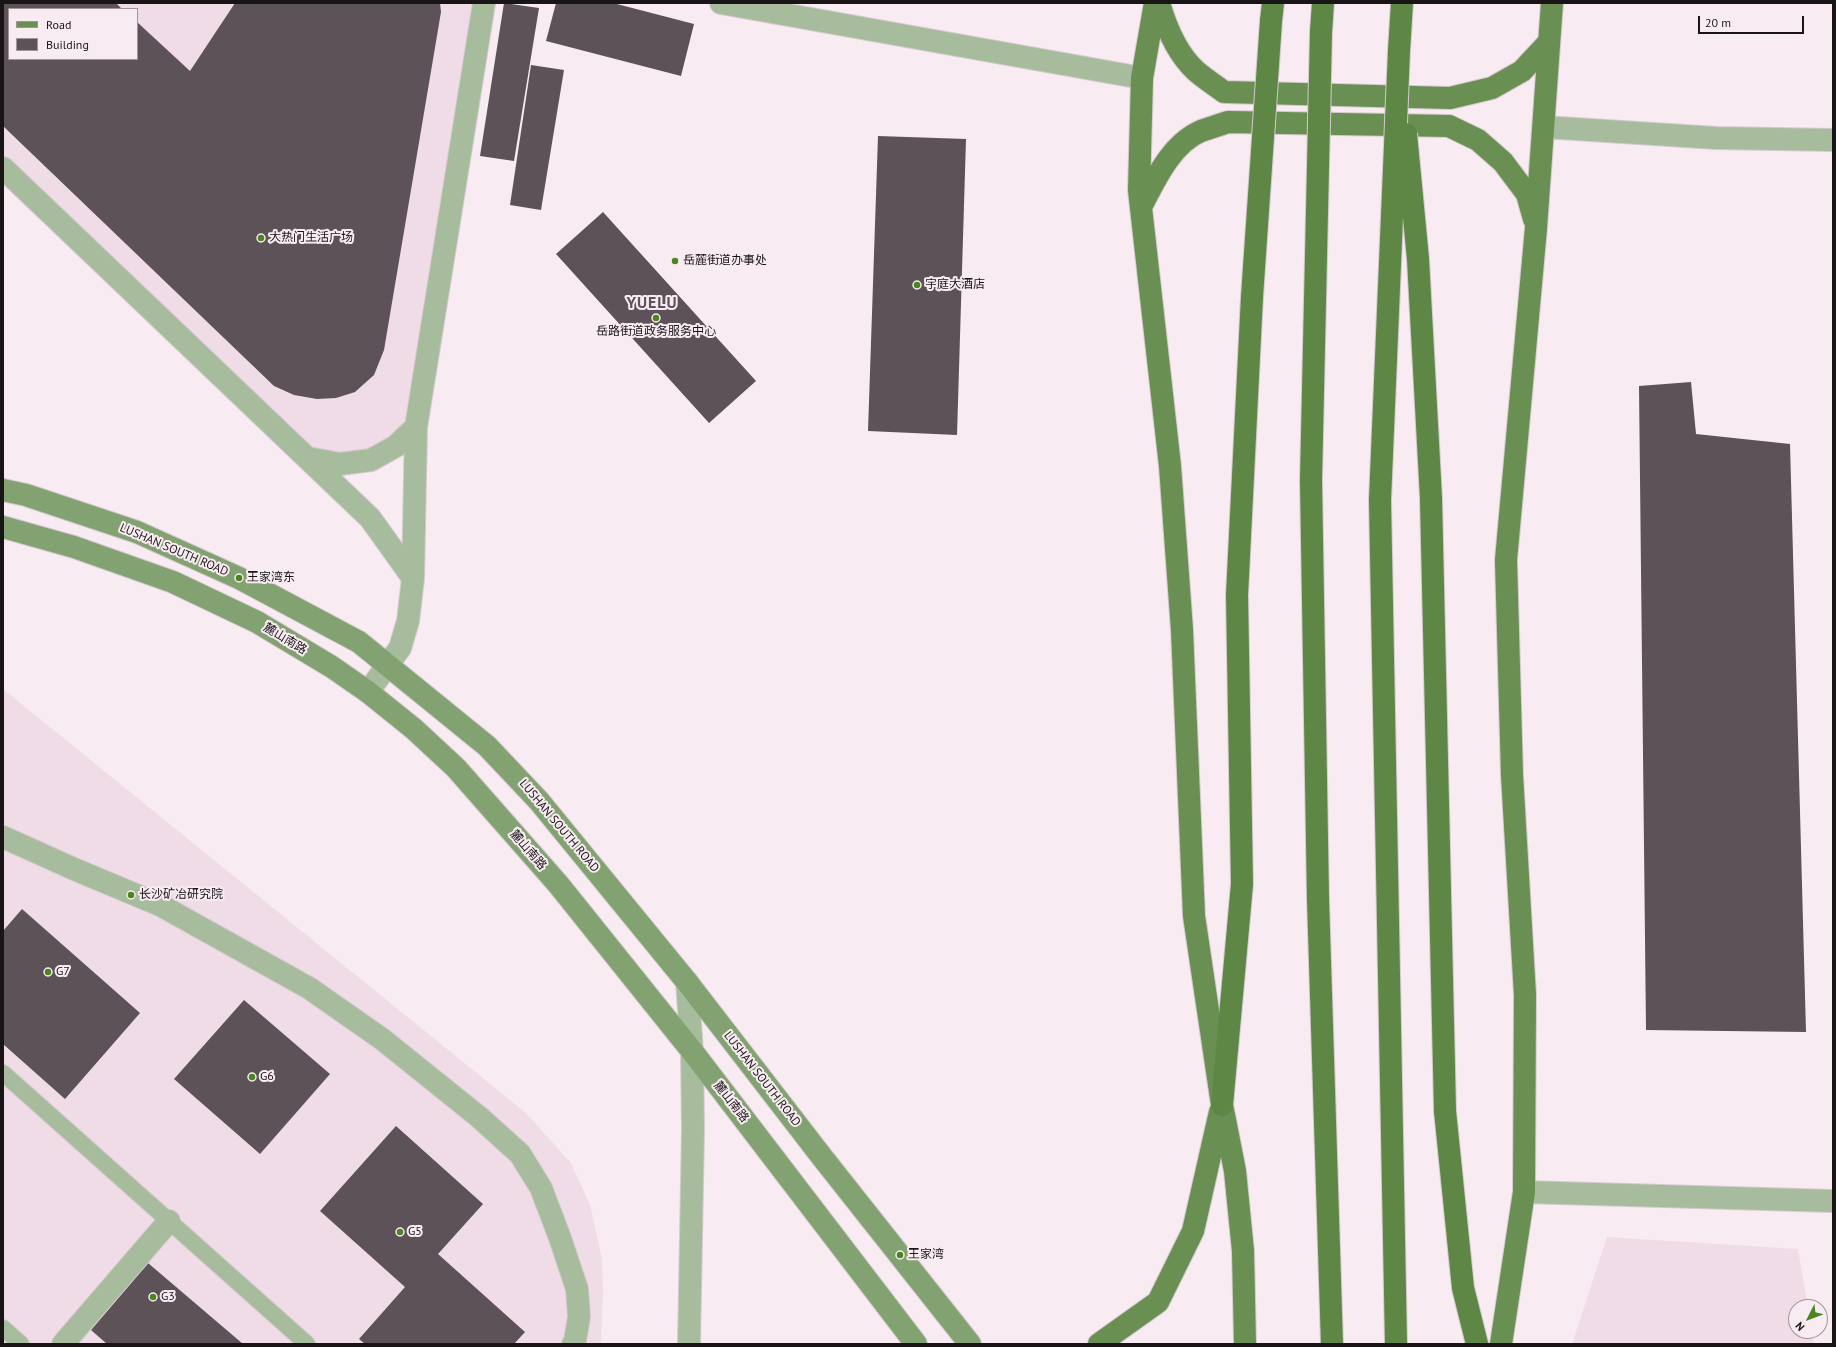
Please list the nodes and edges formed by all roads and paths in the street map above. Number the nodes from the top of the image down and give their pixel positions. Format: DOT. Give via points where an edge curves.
graph roads {
  1 [pos="484,3"];
  2 [pos="721,3"];
  3 [pos="1155,3"];
  4 [pos="1159,3"];
  5 [pos="1323,3"];
  6 [pos="1402,3"];
  7 [pos="1552,3"];
  8 [pos="1272,12"];
  9 [pos="1549,42"];
  10 [pos="1399,51"];
  11 [pos="1142,78"];
  12 [pos="1544,127"];
  13 [pos="1833,140"];
  14 [pos="3,168"];
  15 [pos="1141,207"];
  16 [pos="1536,228"];
  17 [pos="416,426"];
  18 [pos="308,458"];
  19 [pos="3,490"];
  20 [pos="3,527"];
  21 [pos="413,578"];
  22 [pos="388,665"];
  23 [pos="368,692"];
  24 [pos="3,837"];
  25 [pos="687,982"];
  26 [pos="692,1051"];
  27 [pos="3,1073"];
  28 [pos="1222,1105"];
  29 [pos="1524,1192"];
  30 [pos="1833,1200"];
  31 [pos="169,1220"];
  32 [pos="3,1328"];
  33 [pos="22,1344"];
  34 [pos="63,1344"];
  35 [pos="307,1344"];
  36 [pos="573,1344"];
  37 [pos="689,1344"];
  38 [pos="916,1344"];
  39 [pos="970,1344"];
  40 [pos="1099,1344"];
  41 [pos="1245,1344"];
  42 [pos="1332,1344"];
  43 [pos="1396,1344"];
  44 [pos="1476,1344"];
  45 [pos="1502,1344"];
  1 -- 17 [label="street"];
  2 -- 11 [label="street"];
  3 -- 11 [label="main road"];
  4 -- 9 [label="main road" via="1174,44 1195,70 1224,92 1450,98 1492,88 1522,71"];
  5 -- 42 [label="highway, bridge" via="1311,480 1318,899"];
  6 -- 10 [label="highway"];
  7 -- 9 [label="main road"];
  8 -- 28 [label="highway, bridge" via="1252,297 1237,595 1242,884"];
  9 -- 12 [label="main road"];
  10 -- 43 [label="highway, bridge" via="1380,500"];
  10 -- 44 [label="highway, bridge" via="1418,259 1431,498 1445,1111 1463,1288"];
  11 -- 15 [label="main road" via="1139,190"];
  12 -- 13 [label="street" via="1716,138"];
  12 -- 16 [label="main road"];
  14 -- 18 [label="street"];
  15 -- 16 [label="main road" via="1174,150 1200,132 1228,122 1449,126 1478,140 1503,162 1527,194"];
  15 -- 28 [label="main road" via="1171,474 1182,630 1194,916"];
  16 -- 29 [label="main road" via="1506,560 1512,775 1525,995"];
  17 -- 18 [label="street" via="396,446 371,460 340,464"];
  17 -- 21 [label="street"];
  18 -- 21 [label="street" via="370,518"];
  19 -- 22 [label="main road, LUSHAN SOUTH ROAD" via="26,494 137,532 239,578 359,642"];
  20 -- 23 [label="main road, 麓山南路" via="74,547 173,582 257,622"];
  21 -- 22 [label="street" via="408,621 400,648"];
  22 -- 23 [label="street"];
  22 -- 25 [label="main road, LUSHAN SOUTH ROAD" via="487,746 539,801"];
  23 -- 26 [label="main road, 麓山南路" via="414,729 456,768 558,884"];
  24 -- 36 [label="street" via="160,905 309,988 382,1038 479,1117 520,1154 541,1188 577,1289 579,1317"];
  25 -- 26 [label="street"];
  25 -- 39 [label="main road, LUSHAN SOUTH ROAD"];
  26 -- 37 [label="street"];
  26 -- 38 [label="main road, 麓山南路"];
  27 -- 31 [label="lane"];
  28 -- 40 [label="main road" via="1193,1231 1158,1302"];
  28 -- 41 [label="main road" via="1235,1171 1243,1251"];
  29 -- 30 [label="street"];
  29 -- 45 [label="main road"];
  31 -- 34 [label="street"];
  31 -- 35 [label="lane"];
  32 -- 33 [label="lane"];
}
